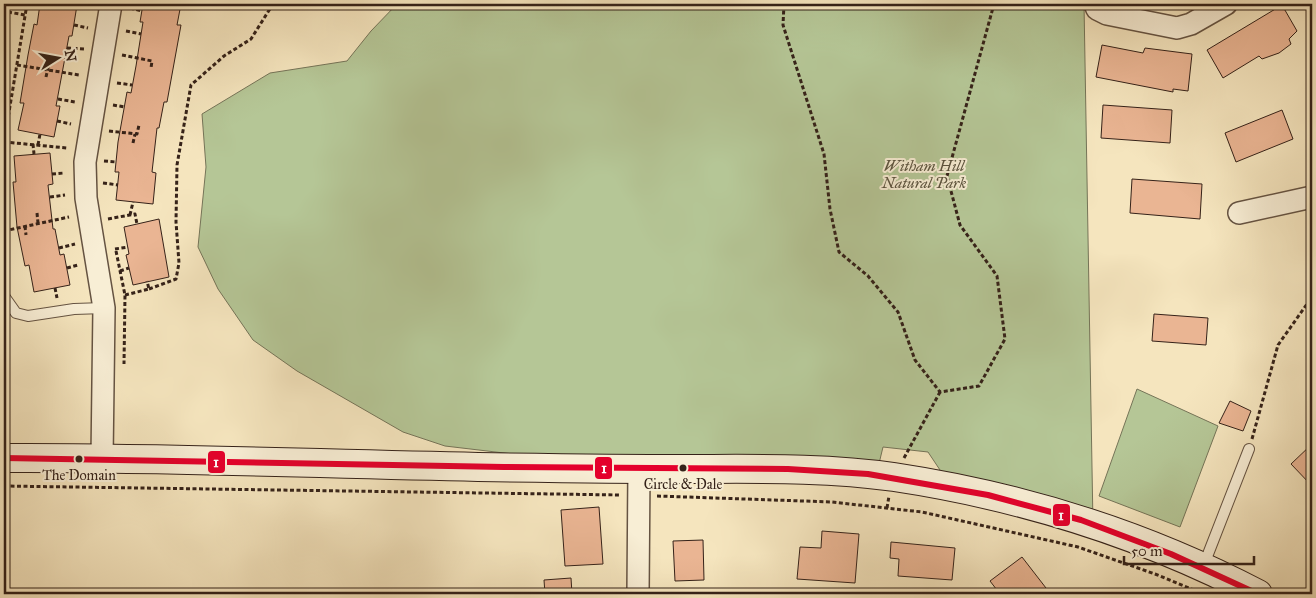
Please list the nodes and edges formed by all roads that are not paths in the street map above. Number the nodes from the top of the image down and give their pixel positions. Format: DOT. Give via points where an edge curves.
graph roads {
  1 [pos="1095,4"];
  2 [pos="1226,4"];
  3 [pos="125,7"];
  4 [pos="1312,197"];
  5 [pos="1239,213"];
  6 [pos="4,296"];
  7 [pos="104,308"];
  8 [pos="1249,449"];
  9 [pos="4,458"];
  10 [pos="102,458"];
  11 [pos="640,469"];
  12 [pos="1203,581"];
  13 [pos="638,594"];
  14 [pos="1258,594"];
  1 -- 2 [label="street" via="1106,14 1177,28 1191,24"];
  3 -- 7 [label="street" via="85,162 86,198"];
  4 -- 5 [label="street"];
  6 -- 7 [label="lane" via="16,313 28,316"];
  7 -- 10 [label="street"];
  8 -- 12 [label="lane"];
  9 -- 10 [label="main road"];
  10 -- 11 [label="main road"];
  11 -- 12 [label="main road" via="788,469 894,478 991,496 1053,511 1123,535"];
  11 -- 13 [label="street"];
  12 -- 14 [label="main road"];
}
